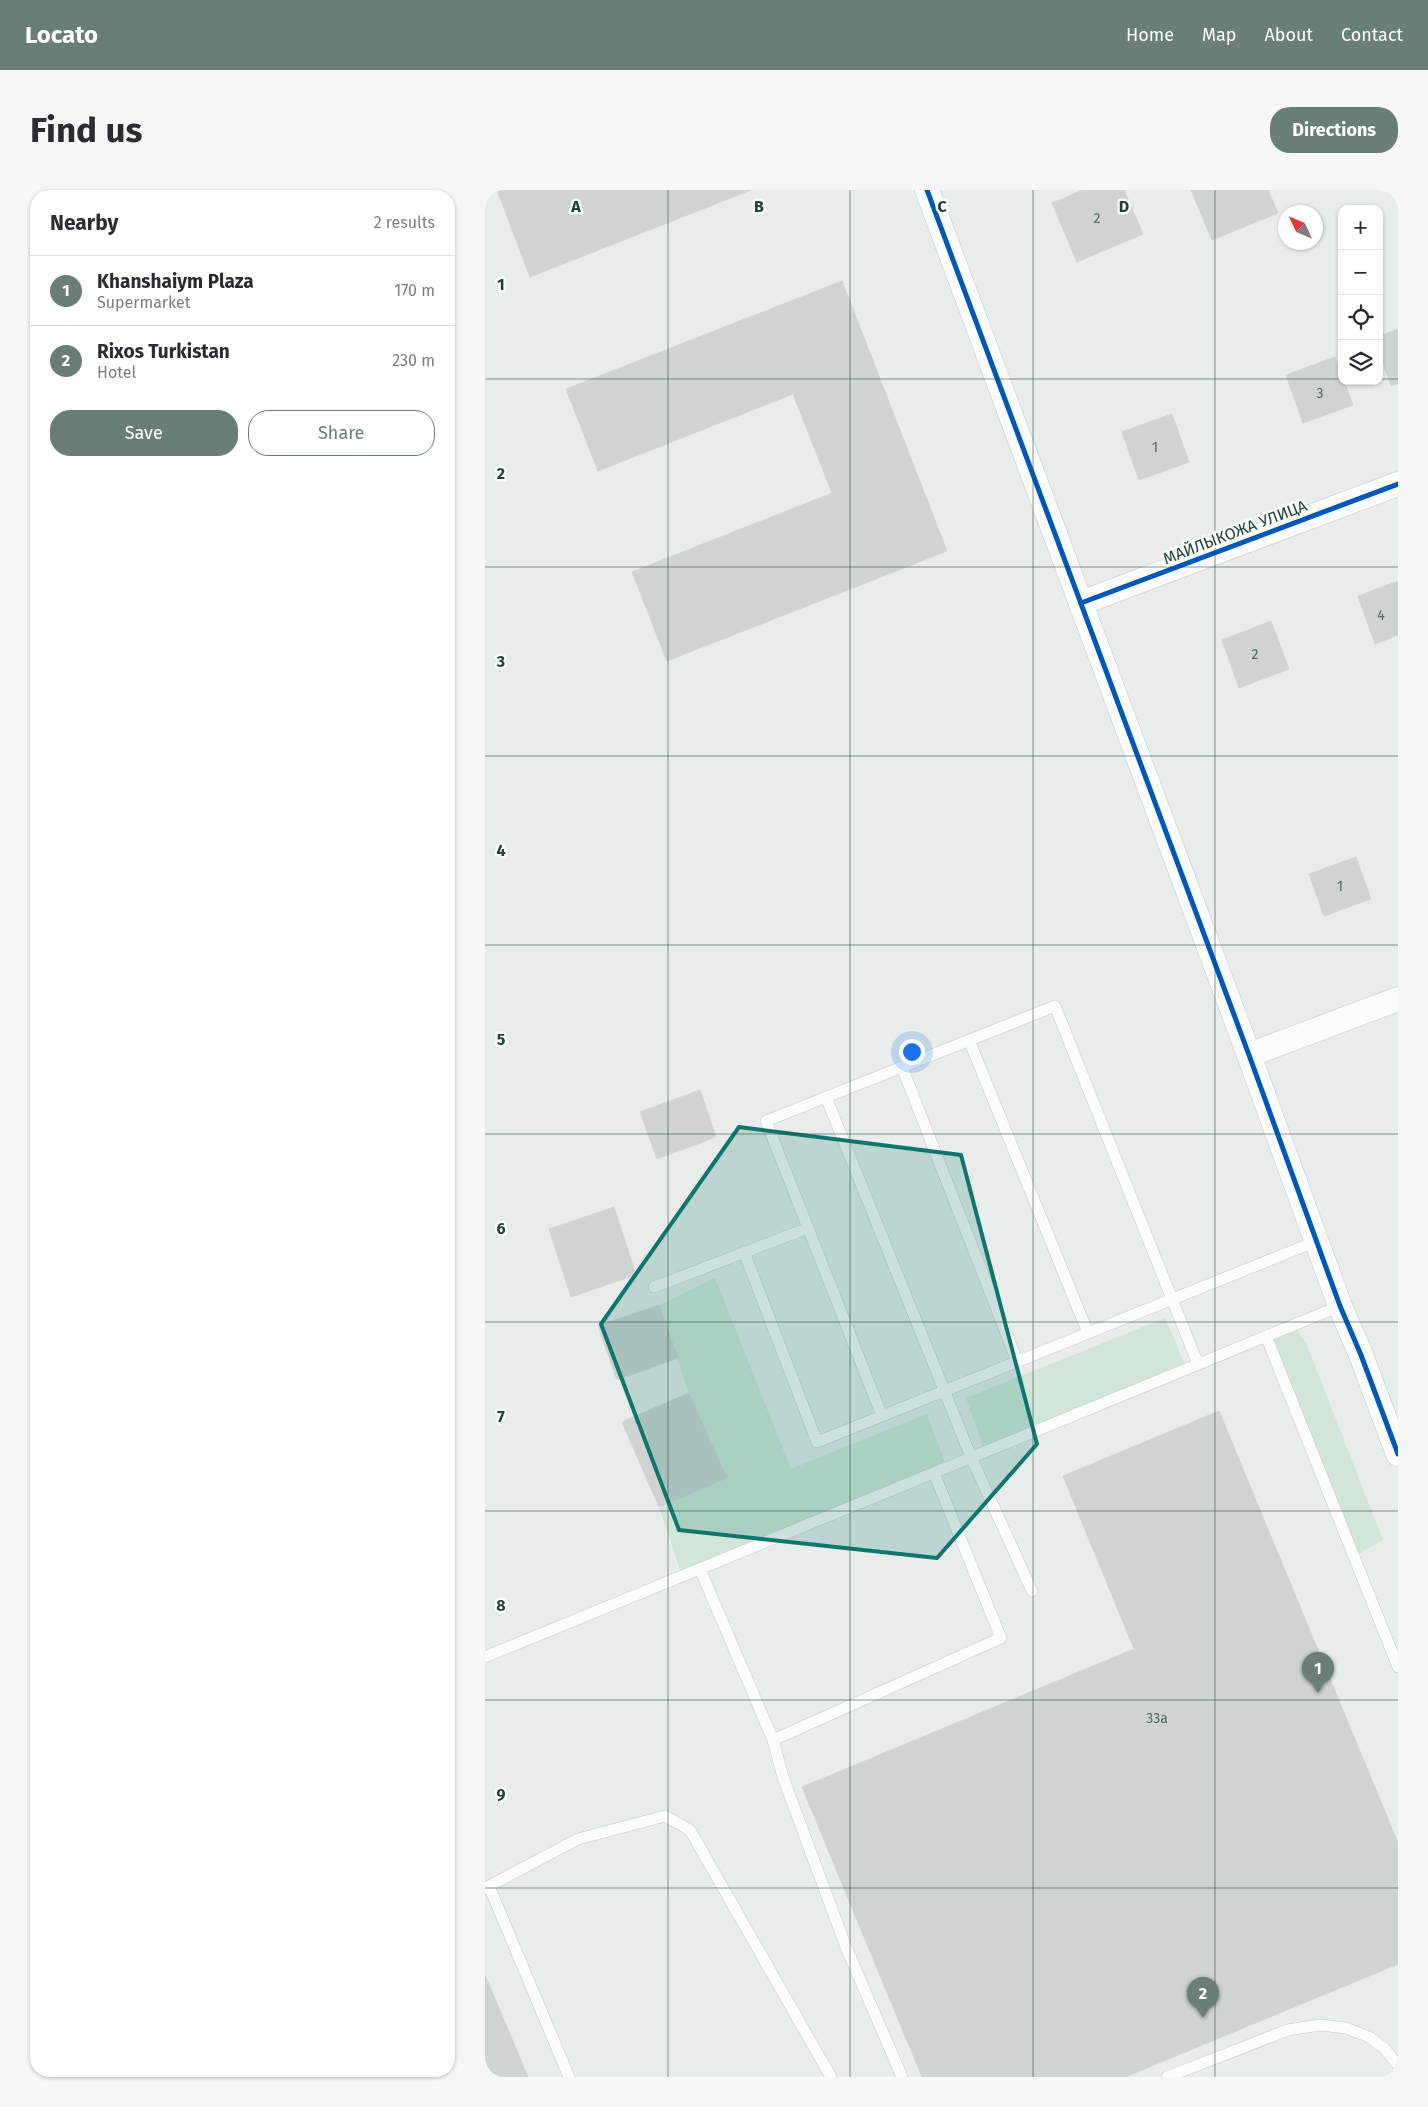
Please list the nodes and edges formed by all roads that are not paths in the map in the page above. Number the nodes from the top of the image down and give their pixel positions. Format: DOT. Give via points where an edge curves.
graph roads {
  1 [pos="927,190"];
  2 [pos="1398,484"];
  3 [pos="1081,603"];
  4 [pos="1398,999"];
  5 [pos="969,1040"];
  6 [pos="1249,1054"];
  7 [pos="902,1067"];
  8 [pos="826,1098"];
  9 [pos="807,1228"];
  10 [pos="1317,1241"];
  11 [pos="744,1252"];
  12 [pos="654,1287"];
  13 [pos="1172,1299"];
  14 [pos="1340,1306"];
  15 [pos="1088,1333"];
  16 [pos="1266,1336"];
  17 [pos="1017,1361"];
  18 [pos="1198,1364"];
  19 [pos="944,1390"];
  20 [pos="881,1416"];
  21 [pos="1398,1454"];
  22 [pos="971,1458"];
  23 [pos="934,1473"];
  24 [pos="700,1569"];
  25 [pos="1032,1591"];
  26 [pos="485,1657"];
  27 [pos="1398,1667"];
  28 [pos="773,1740"];
  29 [pos="487,1887"];
  30 [pos="1398,2065"];
  31 [pos="569,2077"];
  32 [pos="831,2077"];
  33 [pos="902,2077"];
  34 [pos="1167,2077"];
  1 -- 3 [label="street"];
  2 -- 3 [label="street, МАЙЛЫКОЖА УЛИЦА"];
  3 -- 6 [label="street"];
  4 -- 6 [label="street"];
  5 -- 7 [label="lane"];
  5 -- 13 [label="lane" via="1055,1006"];
  5 -- 15 [label="lane"];
  6 -- 10 [label="street"];
  7 -- 8 [label="lane"];
  7 -- 17 [label="lane"];
  8 -- 9 [label="lane" via="766,1121"];
  8 -- 19 [label="lane"];
  9 -- 11 [label="lane"];
  9 -- 20 [label="lane"];
  10 -- 13 [label="lane"];
  10 -- 14 [label="street"];
  11 -- 12 [label="lane"];
  11 -- 20 [label="lane" via="817,1442"];
  13 -- 15 [label="lane"];
  13 -- 18 [label="lane"];
  14 -- 16 [label="lane"];
  14 -- 21 [label="street"];
  15 -- 17 [label="lane"];
  16 -- 18 [label="lane"];
  16 -- 27 [label="lane"];
  17 -- 19 [label="lane"];
  18 -- 22 [label="lane"];
  19 -- 20 [label="lane"];
  19 -- 22 [label="lane"];
  22 -- 23 [label="lane"];
  22 -- 25 [label="lane"];
  23 -- 24 [label="lane"];
  23 -- 28 [label="lane" via="1001,1638"];
  24 -- 26 [label="lane"];
  24 -- 28 [label="lane"];
  28 -- 33 [label="lane" via="783,1777 846,1947"];
  29 -- 31 [label="lane"];
  29 -- 32 [label="lane" via="578,1839 665,1816 673,1820 690,1830"];
  30 -- 34 [label="lane" via="1384,2048 1369,2037 1346,2028 1320,2025 1288,2030"];
}
